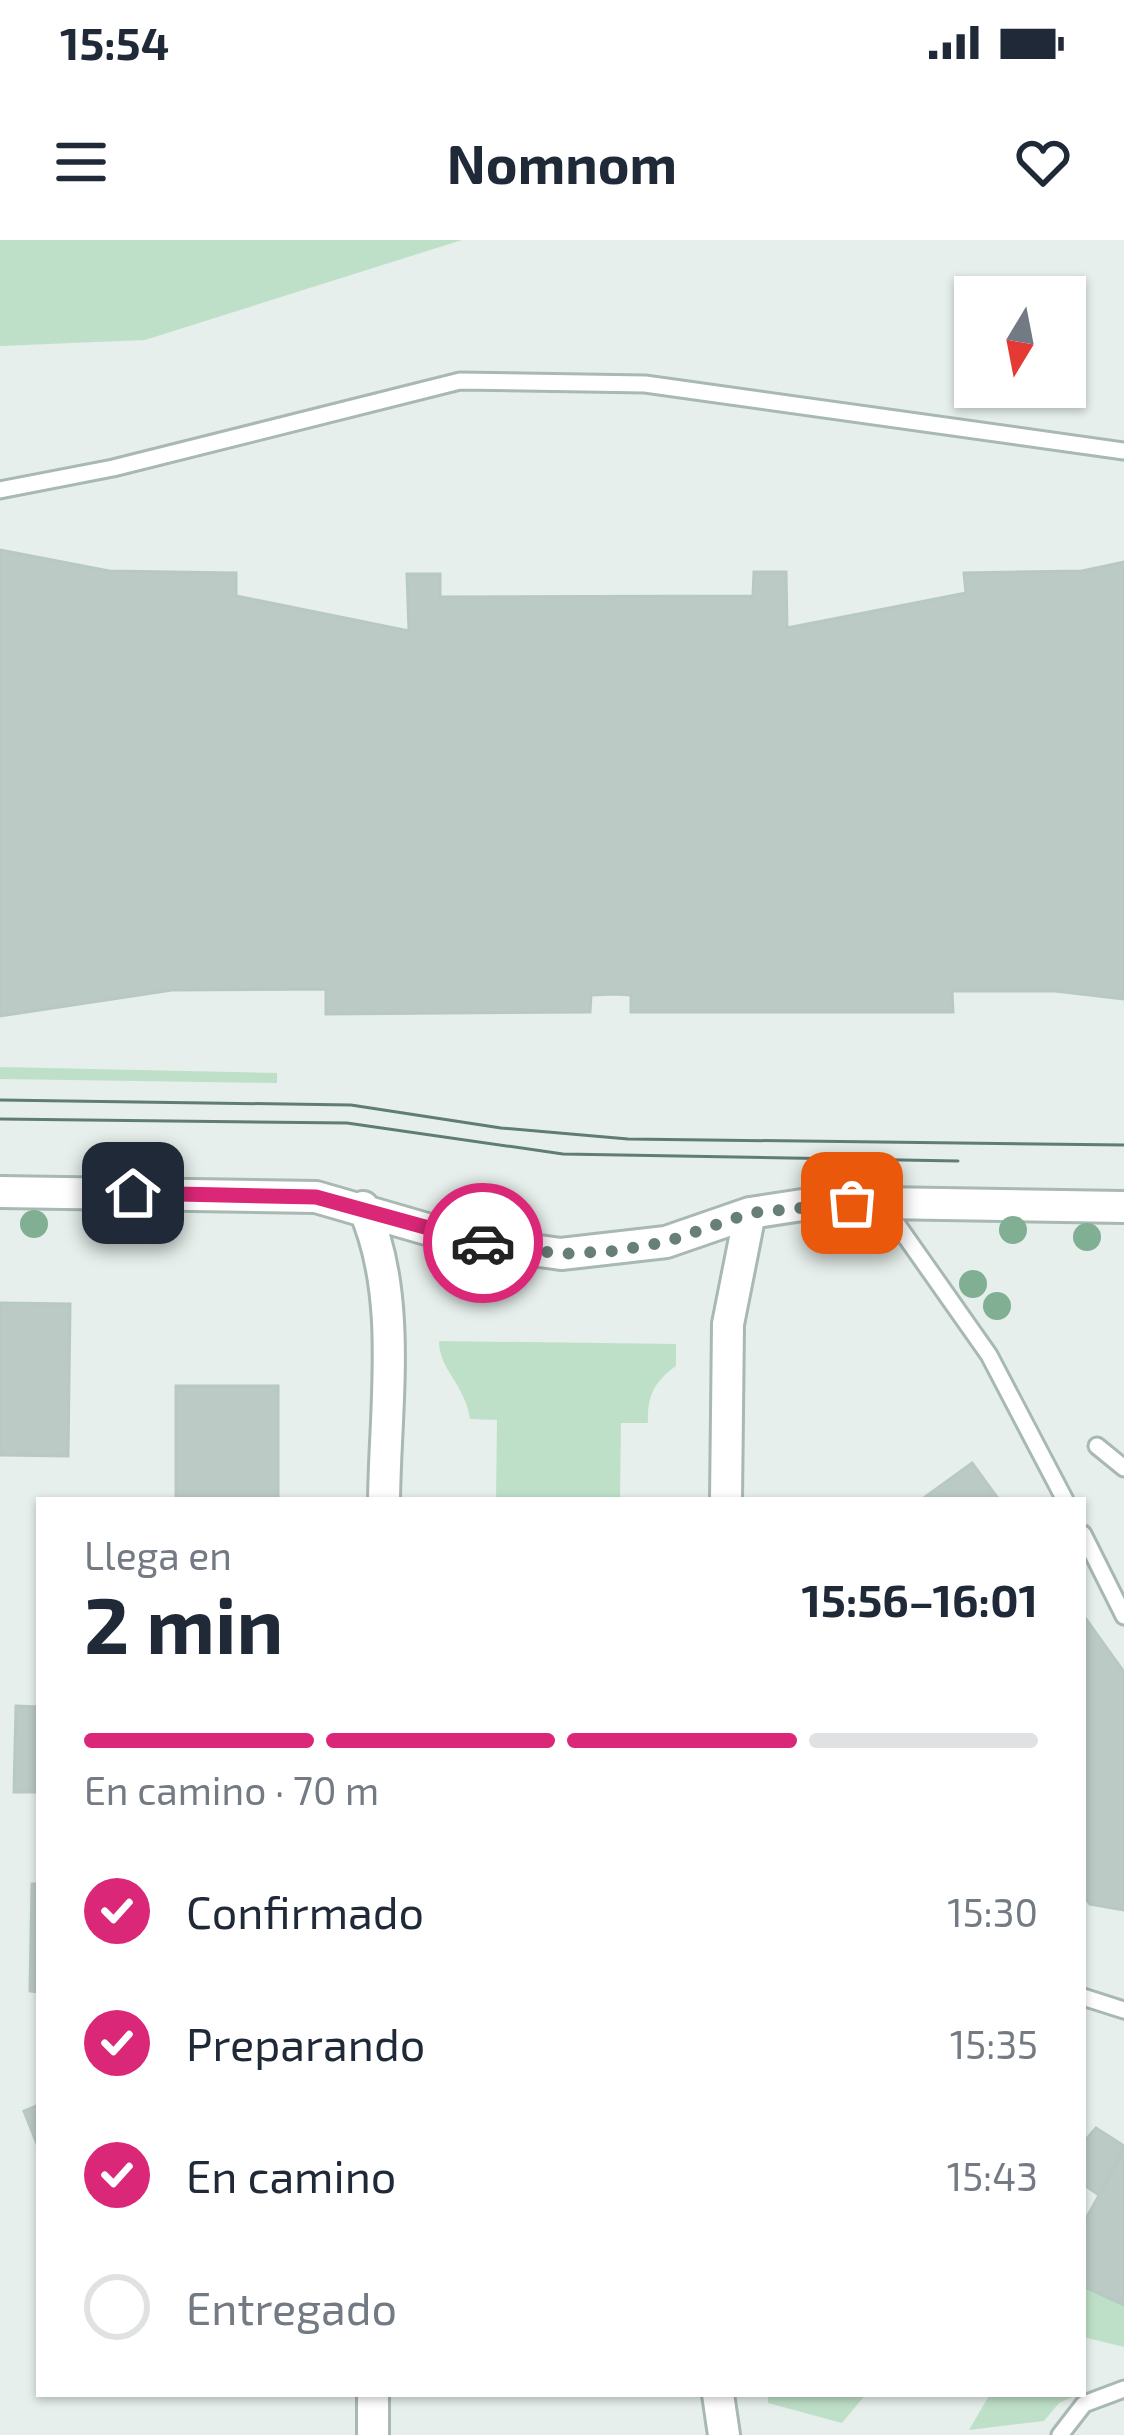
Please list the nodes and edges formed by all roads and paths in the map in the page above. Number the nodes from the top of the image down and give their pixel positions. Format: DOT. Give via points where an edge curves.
graph roads {
  1 [pos="1124,451"];
  2 [pos="0,490"];
  3 [pos="0,1192"];
  4 [pos="882,1203"];
  5 [pos="363,1207"];
  6 [pos="1124,1208"];
  7 [pos="750,1213"];
  8 [pos="1097,1446"];
  9 [pos="1124,1468"];
  10 [pos="384,1497"];
  11 [pos="726,1497"];
  12 [pos="1063,1497"];
  13 [pos="1086,1540"];
  14 [pos="1124,1616"];
  15 [pos="1086,1998"];
  16 [pos="1124,2010"];
  17 [pos="1124,2389"];
  18 [pos="373,2397"];
  19 [pos="718,2397"];
  20 [pos="373,2435"];
  21 [pos="724,2435"];
  22 [pos="1060,2435"];
  1 -- 2 [label="lane" via="645,384 460,381"];
  3 -- 5 [label="street" via="316,1197"];
  4 -- 6 [label="street"];
  4 -- 7 [label="street"];
  4 -- 12 [label="lane" via="989,1354"];
  5 -- 7 [label="street" via="468,1241 562,1254 666,1242"];
  5 -- 10 [label="street" via="376,1235 387,1321"];
  7 -- 11 [label="street" via="728,1324"];
  8 -- 9 [label="lane"];
  13 -- 14 [label="lane"];
  15 -- 16 [label="lane"];
  17 -- 22 [label="lane" via="1084,2404"];
  18 -- 20 [label="street"];
  19 -- 21 [label="street"];
}
